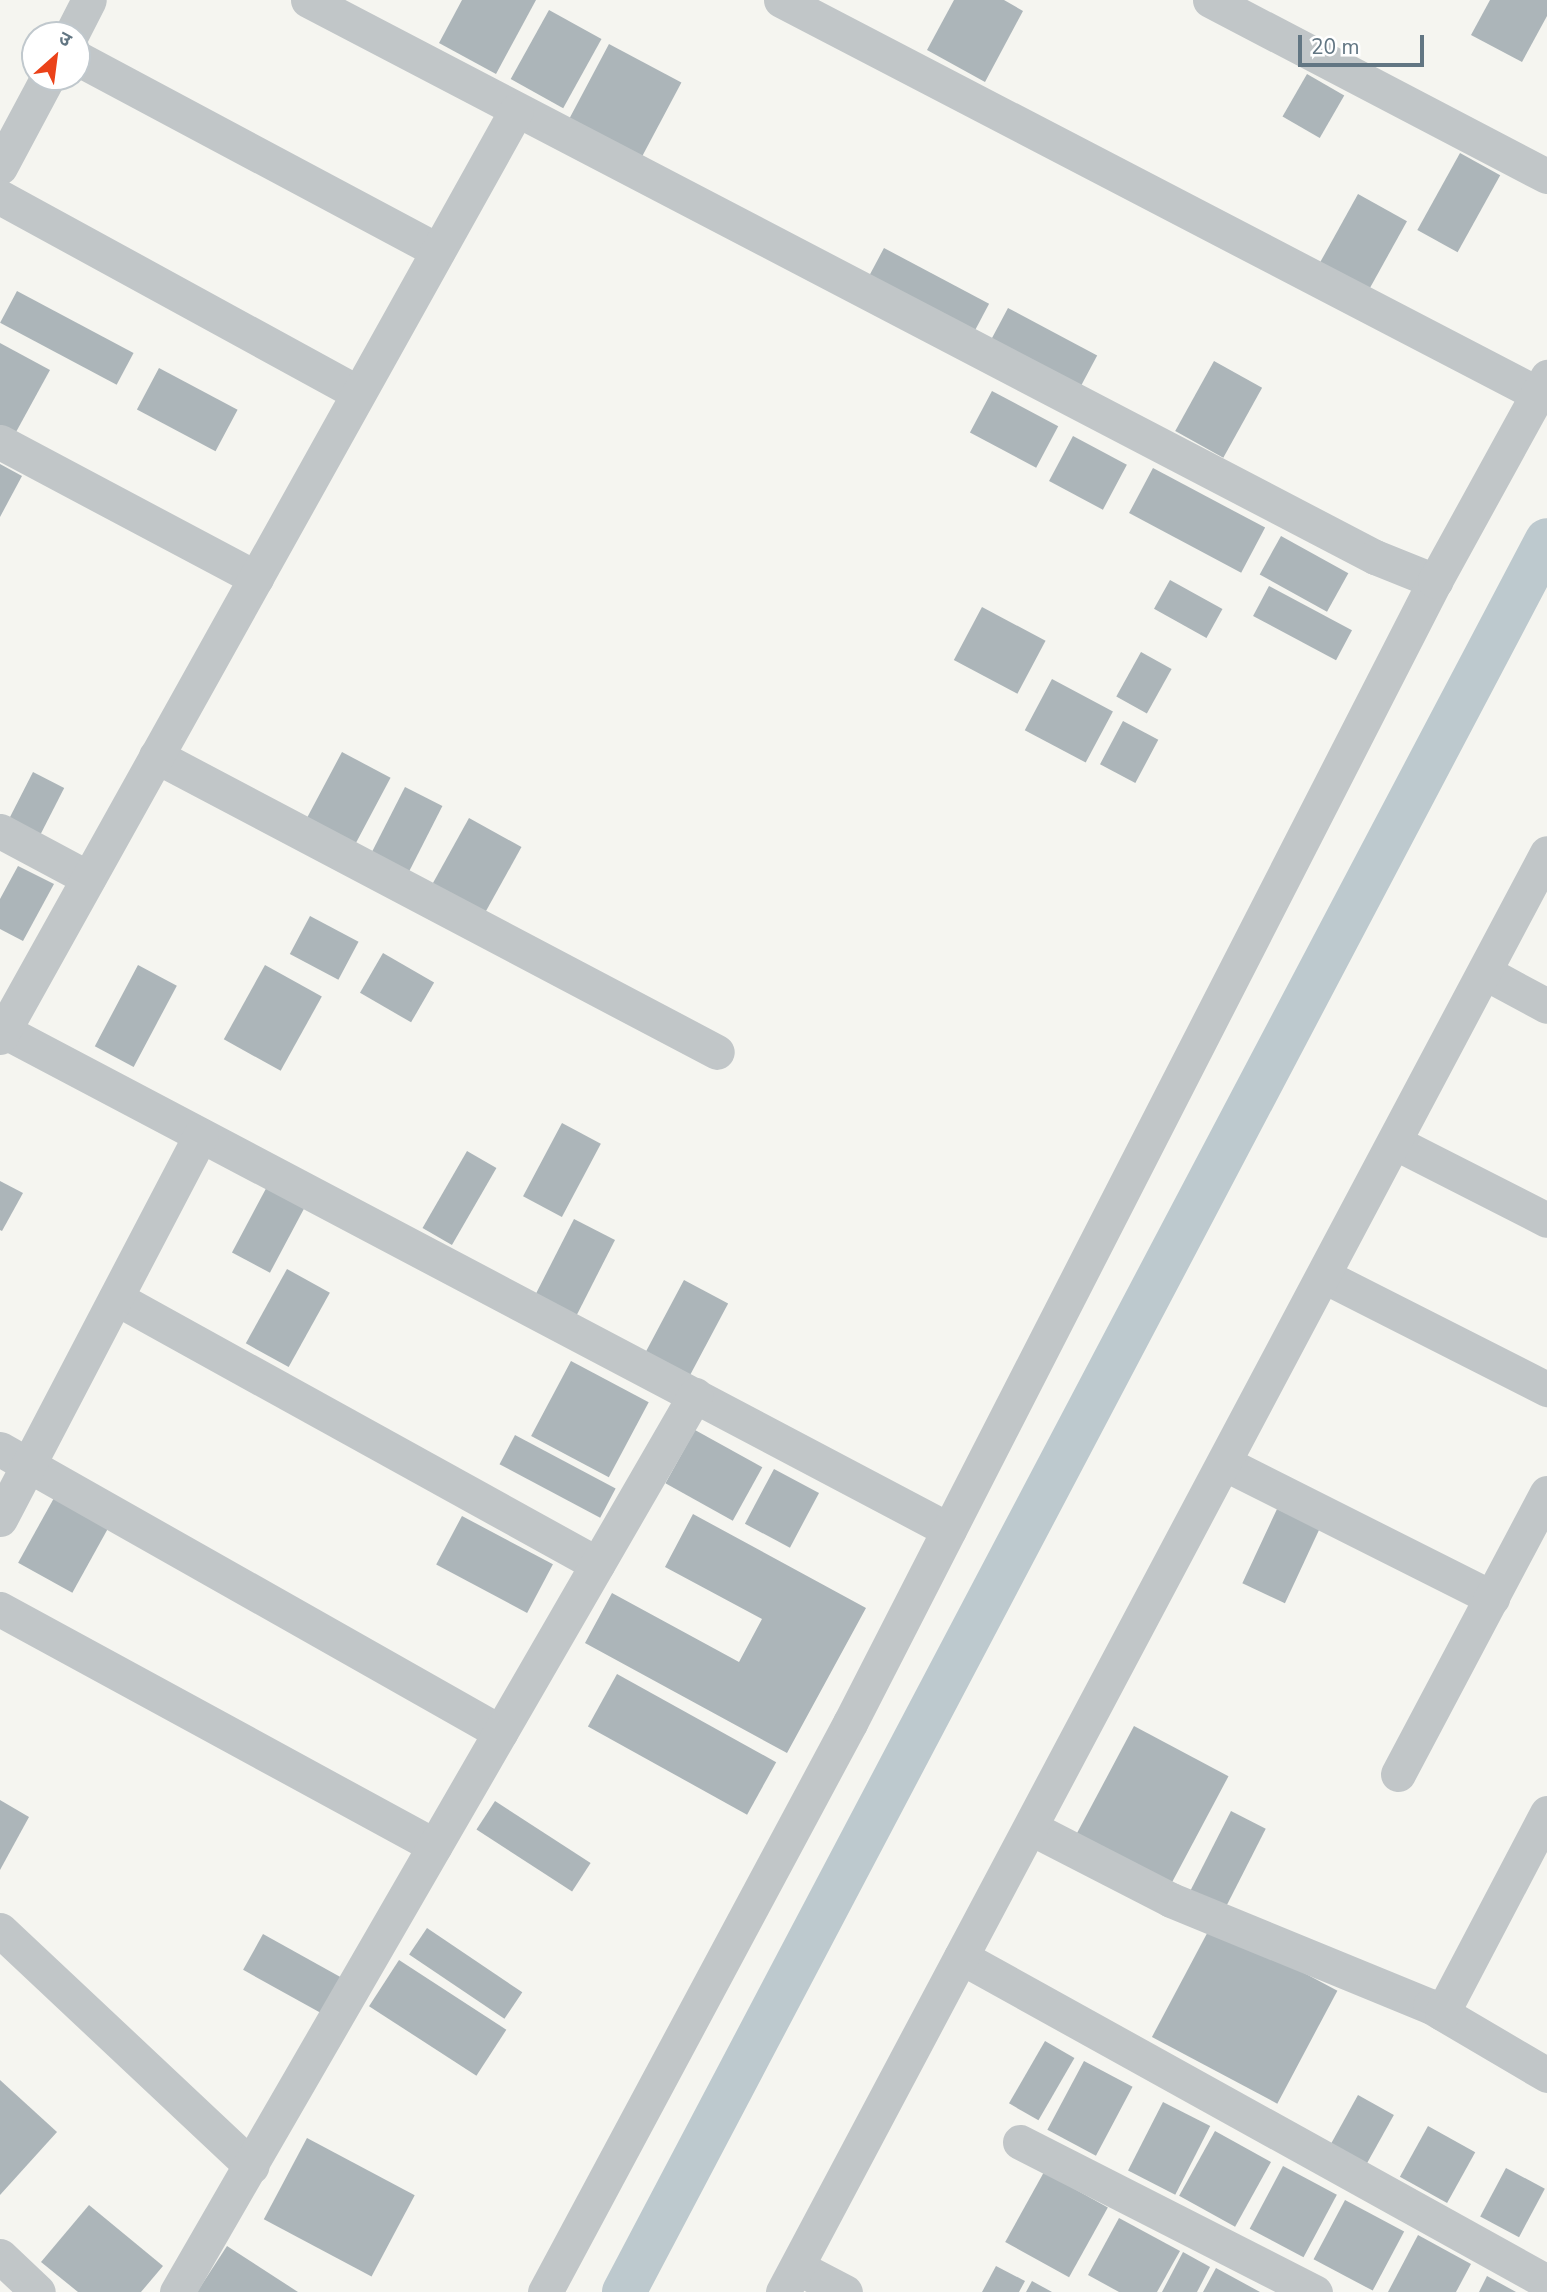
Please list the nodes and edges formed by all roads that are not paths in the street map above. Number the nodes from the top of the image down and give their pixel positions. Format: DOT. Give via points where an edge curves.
graph roads {
  1 [pos="308,0"];
  2 [pos="780,0"];
  3 [pos="1210,0"];
  4 [pos="91,65"];
  5 [pos="41,91"];
  6 [pos="516,111"];
  7 [pos="0,167"];
  8 [pos="1547,176"];
  9 [pos="0,197"];
  10 [pos="438,251"];
  11 [pos="1542,385"];
  12 [pos="358,393"];
  13 [pos="0,442"];
  14 [pos="256,578"];
  15 [pos="1435,581"];
  16 [pos="156,756"];
  17 [pos="0,831"];
  18 [pos="1547,853"];
  19 [pos="88,878"];
  20 [pos="1486,973"];
  21 [pos="1547,1006"];
  22 [pos="1,1032"];
  23 [pos="717,1052"];
  24 [pos="201,1135"];
  25 [pos="1398,1144"];
  26 [pos="1547,1220"];
  27 [pos="1326,1277"];
  28 [pos="116,1298"];
  29 [pos="1547,1389"];
  30 [pos="695,1395"];
  31 [pos="15,1457"];
  32 [pos="1226,1464"];
  33 [pos="1547,1493"];
  34 [pos="0,1519"];
  35 [pos="949,1530"];
  36 [pos="597,1564"];
  37 [pos="1492,1598"];
  38 [pos="0,1609"];
  39 [pos="500,1732"];
  40 [pos="1398,1774"];
  41 [pos="1547,1813"];
  42 [pos="1031,1828"];
  43 [pos="435,1846"];
  44 [pos="0,1930"];
  45 [pos="961,1957"];
  46 [pos="1442,2013"];
  47 [pos="1547,2074"];
  48 [pos="1020,2142"];
  49 [pos="251,2166"];
  50 [pos="0,2256"];
  51 [pos="790,2279"];
  52 [pos="1547,2281"];
  53 [pos="38,2292"];
  54 [pos="177,2292"];
  55 [pos="545,2292"];
  56 [pos="845,2292"];
  57 [pos="1315,2292"];
  1 -- 6 [label="street"];
  2 -- 11 [label="street"];
  3 -- 8 [label="street"];
  4 -- 10 [label="street"];
  5 -- 7 [label="street"];
  6 -- 10 [label="street"];
  6 -- 15 [label="street" via="1375,557"];
  9 -- 12 [label="street"];
  10 -- 12 [label="street"];
  11 -- 15 [label="street"];
  12 -- 14 [label="street"];
  13 -- 14 [label="street"];
  14 -- 16 [label="street"];
  15 -- 35 [label="street"];
  16 -- 19 [label="street"];
  16 -- 23 [label="street"];
  17 -- 19 [label="street"];
  18 -- 20 [label="street"];
  19 -- 22 [label="street"];
  20 -- 21 [label="street"];
  20 -- 25 [label="street"];
  22 -- 24 [label="street"];
  24 -- 28 [label="street"];
  24 -- 30 [label="street"];
  25 -- 26 [label="street"];
  25 -- 27 [label="street"];
  27 -- 29 [label="street"];
  27 -- 32 [label="street"];
  28 -- 31 [label="street"];
  28 -- 36 [label="street"];
  30 -- 35 [label="street"];
  30 -- 36 [label="street"];
  31 -- 34 [label="street"];
  31 -- 39 [label="street"];
  32 -- 37 [label="street"];
  32 -- 42 [label="street"];
  33 -- 37 [label="street"];
  35 -- 55 [label="street"];
  36 -- 39 [label="street"];
  37 -- 40 [label="street"];
  38 -- 43 [label="street"];
  39 -- 43 [label="street"];
  41 -- 46 [label="street"];
  42 -- 45 [label="street"];
  42 -- 46 [label="street" via="1171,1900"];
  43 -- 49 [label="street"];
  44 -- 49 [label="street"];
  45 -- 51 [label="street"];
  45 -- 52 [label="street"];
  46 -- 47 [label="street"];
  48 -- 57 [label="street"];
  49 -- 54 [label="street"];
  50 -- 53 [label="street"];
  51 -- 56 [label="street"];
}
